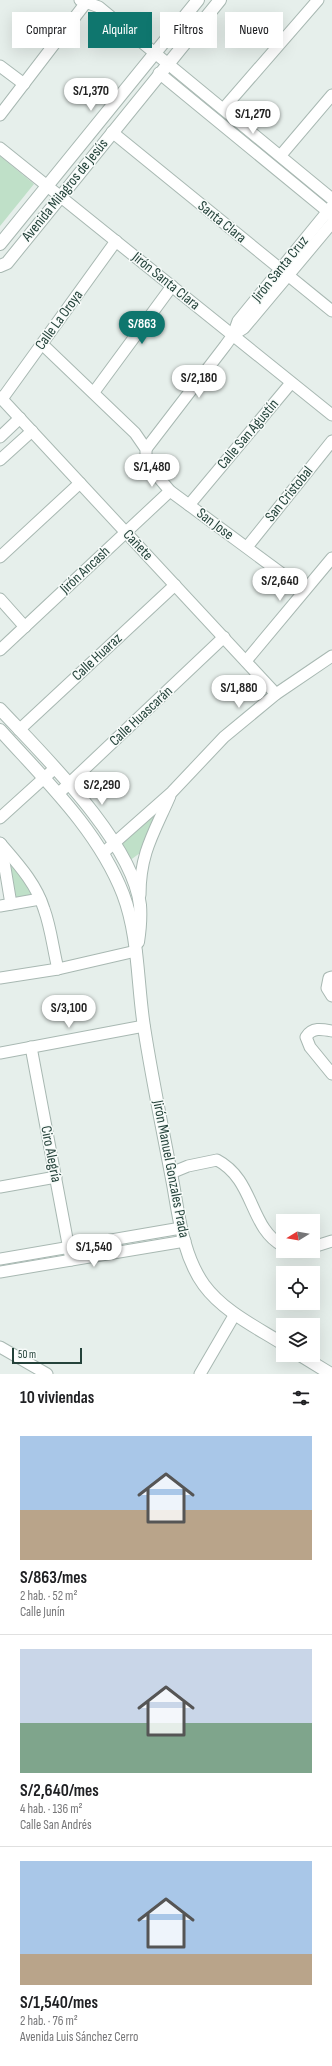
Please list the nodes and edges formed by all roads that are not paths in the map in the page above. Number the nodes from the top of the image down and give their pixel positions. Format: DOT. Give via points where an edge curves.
graph roads {
  1 [pos="198,0"];
  2 [pos="220,0"];
  3 [pos="318,0"];
  4 [pos="84,1"];
  5 [pos="155,52"];
  6 [pos="168,63"];
  7 [pos="0,66"];
  8 [pos="159,73"];
  9 [pos="24,84"];
  10 [pos="332,95"];
  11 [pos="224,108"];
  12 [pos="0,115"];
  13 [pos="112,132"];
  14 [pos="0,148"];
  15 [pos="281,155"];
  16 [pos="48,186"];
  17 [pos="61,196"];
  18 [pos="332,199"];
  19 [pos="331,211"];
  20 [pos="332,223"];
  21 [pos="116,241"];
  22 [pos="0,244"];
  23 [pos="4,264"];
  24 [pos="284,272"];
  25 [pos="0,275"];
  26 [pos="172,286"];
  27 [pos="332,311"];
  28 [pos="233,335"];
  29 [pos="42,344"];
  30 [pos="291,382"];
  31 [pos="94,392"];
  32 [pos="1,398"];
  33 [pos="332,415"];
  34 [pos="20,418"];
  35 [pos="32,431"];
  36 [pos="0,437"];
  37 [pos="332,440"];
  38 [pos="146,449"];
  39 [pos="0,460"];
  40 [pos="80,483"];
  41 [pos="170,490"];
  42 [pos="189,505"];
  43 [pos="126,532"];
  44 [pos="247,547"];
  45 [pos="0,557"];
  46 [pos="332,558"];
  47 [pos="175,585"];
  48 [pos="304,590"];
  49 [pos="0,599"];
  50 [pos="25,627"];
  51 [pos="224,637"];
  52 [pos="0,650"];
  53 [pos="332,656"];
  54 [pos="246,661"];
  55 [pos="276,694"];
  56 [pos="0,709"];
  57 [pos="0,730"];
  58 [pos="19,730"];
  59 [pos="54,769"];
  60 [pos="44,778"];
  61 [pos="68,784"];
  62 [pos="172,792"];
  63 [pos="58,794"];
  64 [pos="0,818"];
  65 [pos="0,843"];
  66 [pos="115,843"];
  67 [pos="103,853"];
  68 [pos="143,857"];
  69 [pos="127,867"];
  70 [pos="114,875"];
  71 [pos="40,899"];
  72 [pos="140,904"];
  73 [pos="5,905"];
  74 [pos="136,951"];
  75 [pos="58,968"];
  76 [pos="332,977"];
  77 [pos="0,978"];
  78 [pos="332,996"];
  79 [pos="144,1026"];
  80 [pos="332,1031"];
  81 [pos="31,1047"];
  82 [pos="0,1053"];
  83 [pos="332,1074"];
  84 [pos="171,1173"];
  85 [pos="56,1177"];
  86 [pos="0,1187"];
  87 [pos="181,1228"];
  88 [pos="276,1240"];
  89 [pos="185,1241"];
  90 [pos="332,1241"];
  91 [pos="320,1245"];
  92 [pos="69,1247"];
  93 [pos="0,1259"];
  94 [pos="71,1260"];
  95 [pos="0,1272"];
  96 [pos="235,1314"];
  97 [pos="276,1340"];
  98 [pos="0,1347"];
  99 [pos="311,1362"];
  100 [pos="47,1374"];
  101 [pos="200,1374"];
  102 [pos="331,1374"];
  1 -- 5 [label="street, Avenida Milagros de Jesús"];
  2 -- 6 [label="street, Avenida Milagros de Jesús"];
  3 -- 11 [label="street"];
  4 -- 5 [label="street" via="99,7"];
  4 -- 9 [label="street"];
  5 -- 6 [label="street"];
  5 -- 16 [label="street, Avenida Milagros de Jesús"];
  6 -- 8 [label="street, Avenida Milagros de Jesús"];
  6 -- 11 [label="street"];
  7 -- 9 [label="street"];
  8 -- 13 [label="street, Avenida Milagros de Jesús"];
  8 -- 19 [label="street"];
  9 -- 12 [label="street"];
  10 -- 15 [label="street"];
  11 -- 15 [label="street"];
  13 -- 17 [label="street, Avenida Milagros de Jesús"];
  13 -- 24 [label="street, Santa Clara"];
  14 -- 16 [label="street, Jirón Santa Clara"];
  15 -- 18 [label="street"];
  16 -- 17 [label="street, Jirón Santa Clara"];
  16 -- 22 [label="street, Avenida Milagros de Jesús"];
  17 -- 21 [label="street, Jirón Santa Clara"];
  17 -- 23 [label="street, Avenida Milagros de Jesús"];
  19 -- 24 [label="street, Jirón Santa Cruz"];
  20 -- 24 [label="street, Jirón Santa Cruz"];
  21 -- 26 [label="street, Jirón Santa Clara"];
  21 -- 29 [label="street, Calle La Oroya"];
  23 -- 25 [label="street"];
  24 -- 27 [label="street, Santa Clara"];
  24 -- 28 [label="street, Jirón Santa Cruz" via="244,328"];
  26 -- 28 [label="street, Jirón Santa Clara"];
  26 -- 31 [label="street"];
  28 -- 30 [label="street, Jirón Santa Clara"];
  28 -- 38 [label="street, Jirón Santa Cruz"];
  29 -- 31 [label="street, San Jose"];
  29 -- 32 [label="street, Calle La Oroya"];
  30 -- 33 [label="street, Jirón Santa Clara"];
  30 -- 42 [label="street, Calle San Agustín"];
  31 -- 38 [label="street, San Jose" via="135,433"];
  32 -- 34 [label="street, Cañete"];
  34 -- 35 [label="street, Cañete"];
  34 -- 36 [label="street"];
  35 -- 39 [label="street"];
  35 -- 40 [label="street, Cañete"];
  37 -- 44 [label="street, San Cristobal"];
  38 -- 41 [label="street, San Jose" via="149,466"];
  40 -- 43 [label="street, Cañete"];
  40 -- 45 [label="street"];
  41 -- 42 [label="street, San Jose"];
  41 -- 43 [label="street, Jirón Ancash"];
  42 -- 44 [label="street, San Jose"];
  43 -- 47 [label="street, Cañete"];
  43 -- 50 [label="street, Jirón Ancash"];
  44 -- 48 [label="street, San Jose"];
  46 -- 48 [label="street"];
  47 -- 51 [label="street, Cañete"];
  47 -- 58 [label="street, Calle Huaraz"];
  48 -- 54 [label="street"];
  49 -- 50 [label="street"];
  50 -- 52 [label="street, Jirón Ancash"];
  51 -- 54 [label="street, Cañete"];
  51 -- 61 [label="street, Calle Huascarán"];
  53 -- 55 [label="street"];
  54 -- 55 [label="street, Cañete"];
  55 -- 62 [label="street" via="224,737"];
  56 -- 58 [label="street"];
  57 -- 60 [label="street"];
  58 -- 59 [label="street"];
  59 -- 60 [label="street"];
  59 -- 61 [label="street"];
  60 -- 63 [label="street"];
  60 -- 64 [label="street"];
  61 -- 63 [label="street, Calle Huascarán"];
  61 -- 66 [label="street"];
  62 -- 66 [label="street"];
  62 -- 68 [label="street"];
  63 -- 67 [label="street"];
  65 -- 71 [label="street" via="27,875"];
  65 -- 73 [label="street"];
  66 -- 67 [label="street"];
  66 -- 69 [label="street"];
  67 -- 70 [label="street"];
  68 -- 69 [label="street"];
  68 -- 72 [label="street"];
  69 -- 70 [label="street"];
  69 -- 72 [label="street"];
  70 -- 74 [label="street" via="130,919"];
  71 -- 73 [label="street"];
  71 -- 75 [label="street"];
  72 -- 74 [label="street" via="141,925"];
  74 -- 75 [label="street"];
  74 -- 79 [label="street, Jirón Manuel Gonzales Prada"];
  75 -- 77 [label="street"];
  76 -- 78 [label="street" via="329,978 327,988"];
  79 -- 81 [label="street"];
  79 -- 84 [label="street, Jirón Manuel Gonzales Prada"];
  80 -- 83 [label="street" via="316,1029 309,1032 306,1037 310,1047"];
  81 -- 82 [label="street"];
  81 -- 85 [label="street, Ciro Alegría"];
  84 -- 87 [label="street, Jirón Manuel Gonzales Prada"];
  84 -- 88 [label="street" via="188,1166 217,1160 230,1169 249,1194 255,1213 266,1231"];
  85 -- 86 [label="street"];
  85 -- 92 [label="street, Ciro Alegría"];
  87 -- 89 [label="street, Jirón Manuel Gonzales Prada"];
  87 -- 92 [label="street"];
  89 -- 94 [label="street"];
  89 -- 96 [label="street, Jirón Manuel Gonzales Prada" via="204,1285"];
  90 -- 91 [label="street"];
  92 -- 93 [label="street"];
  92 -- 94 [label="street, Ciro Alegría"];
  94 -- 95 [label="street"];
  96 -- 97 [label="street, Jirón Manuel Gonzales Prada"];
  96 -- 101 [label="street"];
  98 -- 100 [label="street"];
  99 -- 102 [label="street"];
}
